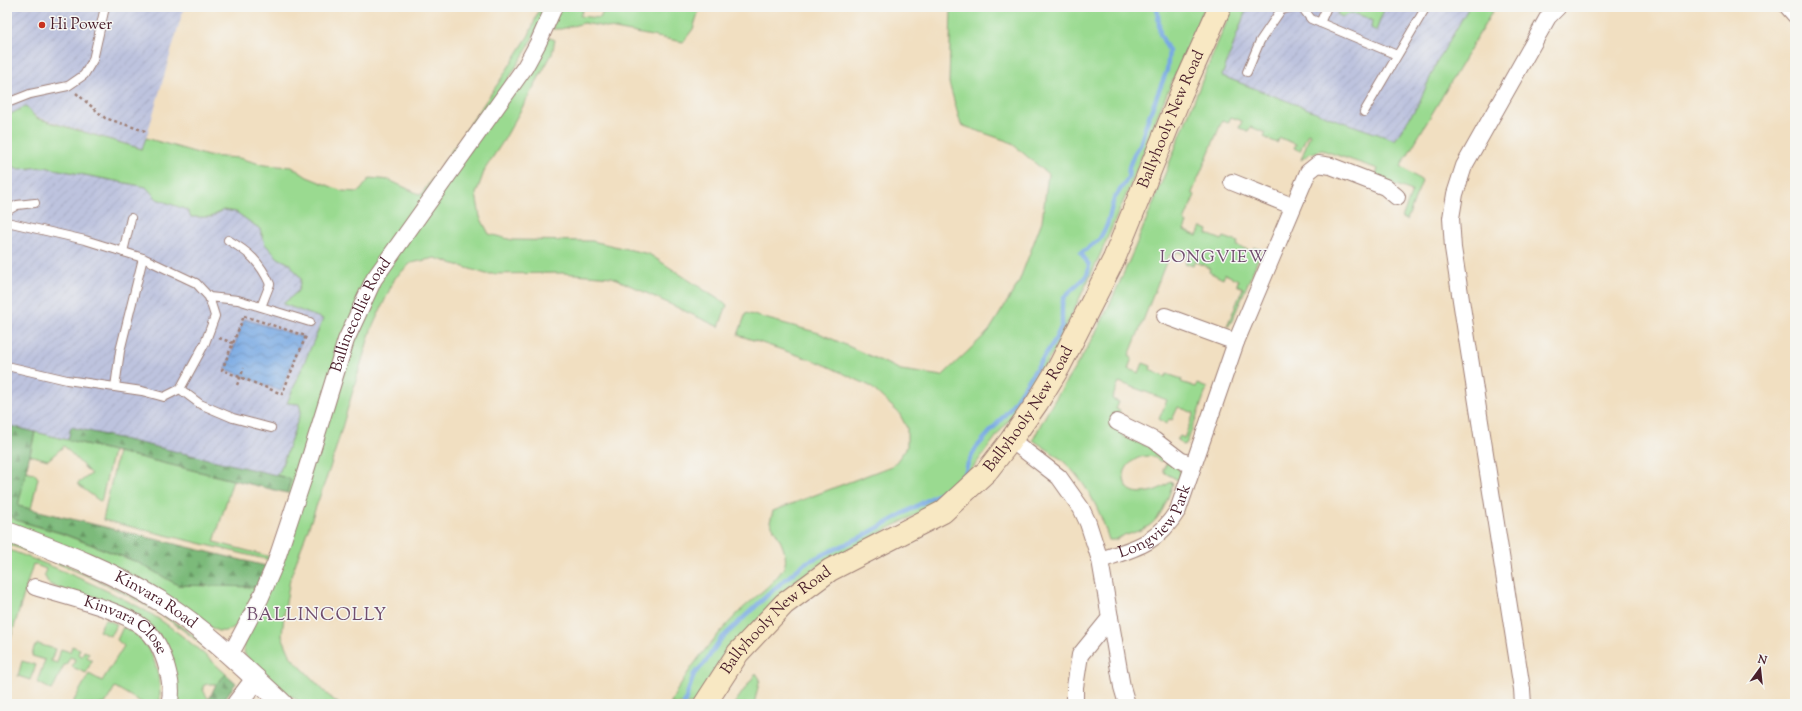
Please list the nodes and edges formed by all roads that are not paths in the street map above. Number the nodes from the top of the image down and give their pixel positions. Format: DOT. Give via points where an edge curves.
graph roads {
  1 [pos="104,7"];
  2 [pos="554,7"];
  3 [pos="1220,7"];
  4 [pos="1294,7"];
  5 [pos="1302,7"];
  6 [pos="1328,7"];
  7 [pos="1426,7"];
  8 [pos="1558,7"];
  9 [pos="1788,7"];
  10 [pos="1795,15"];
  11 [pos="1320,23"];
  12 [pos="1397,55"];
  13 [pos="1247,72"];
  14 [pos="7,103"];
  15 [pos="1364,112"];
  16 [pos="1232,182"];
  17 [pos="1397,197"];
  18 [pos="35,203"];
  19 [pos="1292,206"];
  20 [pos="7,211"];
  21 [pos="131,218"];
  22 [pos="7,222"];
  23 [pos="228,240"];
  24 [pos="123,252"];
  25 [pos="143,258"];
  26 [pos="209,297"];
  27 [pos="261,307"];
  28 [pos="1165,316"];
  29 [pos="310,322"];
  30 [pos="1236,342"];
  31 [pos="7,366"];
  32 [pos="115,387"];
  33 [pos="180,389"];
  34 [pos="1117,422"];
  35 [pos="271,428"];
  36 [pos="1010,440"];
  37 [pos="1193,466"];
  38 [pos="7,532"];
  39 [pos="1100,560"];
  40 [pos="35,587"];
  41 [pos="1110,618"];
  42 [pos="229,654"];
  43 [pos="256,680"];
  44 [pos="169,704"];
  45 [pos="238,704"];
  46 [pos="283,704"];
  47 [pos="704,704"];
  48 [pos="1075,704"];
  49 [pos="1127,704"];
  50 [pos="1523,704"];
  1 -- 14 [label="lane" via="93,60 84,75 68,86 30,94"];
  2 -- 42 [label="street, Ballinecollie Road" via="525,67 374,279 346,340 274,564 260,599"];
  3 -- 36 [label="main road, Ballyhooly New Road" via="1104,279 1059,367"];
  4 -- 13 [label="lane" via="1281,10 1260,41"];
  5 -- 11 [label="lane" via="1311,19"];
  6 -- 11 [label="lane"];
  7 -- 12 [label="lane"];
  8 -- 50 [label="street" via="1548,17 1464,166 1451,218 1453,248 1505,573"];
  9 -- 10 [label="street"];
  11 -- 12 [label="lane"];
  12 -- 15 [label="lane"];
  16 -- 19 [label="street"];
  17 -- 19 [label="street, Longview Park" via="1385,187 1331,166 1318,164 1308,172"];
  18 -- 20 [label="lane" via="17,205"];
  19 -- 30 [label="street, Longview Park"];
  21 -- 24 [label="lane"];
  22 -- 24 [label="lane" via="85,240"];
  23 -- 27 [label="lane" via="246,250 262,268 270,284"];
  24 -- 25 [label="lane"];
  25 -- 26 [label="lane" via="196,283"];
  25 -- 32 [label="lane" via="120,351"];
  26 -- 27 [label="lane" via="238,300"];
  26 -- 33 [label="lane" via="215,316"];
  27 -- 29 [label="lane"];
  28 -- 30 [label="street"];
  30 -- 37 [label="street, Longview Park"];
  31 -- 32 [label="lane" via="67,380"];
  32 -- 33 [label="lane" via="164,397"];
  33 -- 35 [label="lane" via="200,404 233,418"];
  34 -- 37 [label="street, Longview Park" via="1154,440 1180,460"];
  36 -- 39 [label="street" via="1059,477 1071,492 1088,523"];
  36 -- 47 [label="main road, Ballyhooly New Road" via="987,471 943,512 830,570 784,604 738,653"];
  37 -- 39 [label="street, Longview Park" via="1178,510 1161,533 1135,548"];
  38 -- 42 [label="street, Kinvara Road" via="74,558 142,590 172,609"];
  39 -- 41 [label="street"];
  40 -- 44 [label="street, Kinvara Close" via="108,610 144,628 156,640 164,655 171,686"];
  41 -- 48 [label="street" via="1080,655"];
  41 -- 49 [label="street"];
  42 -- 43 [label="street, Kinvara Road"];
  43 -- 45 [label="street"];
  43 -- 46 [label="street, Kinvara Road"];
}
